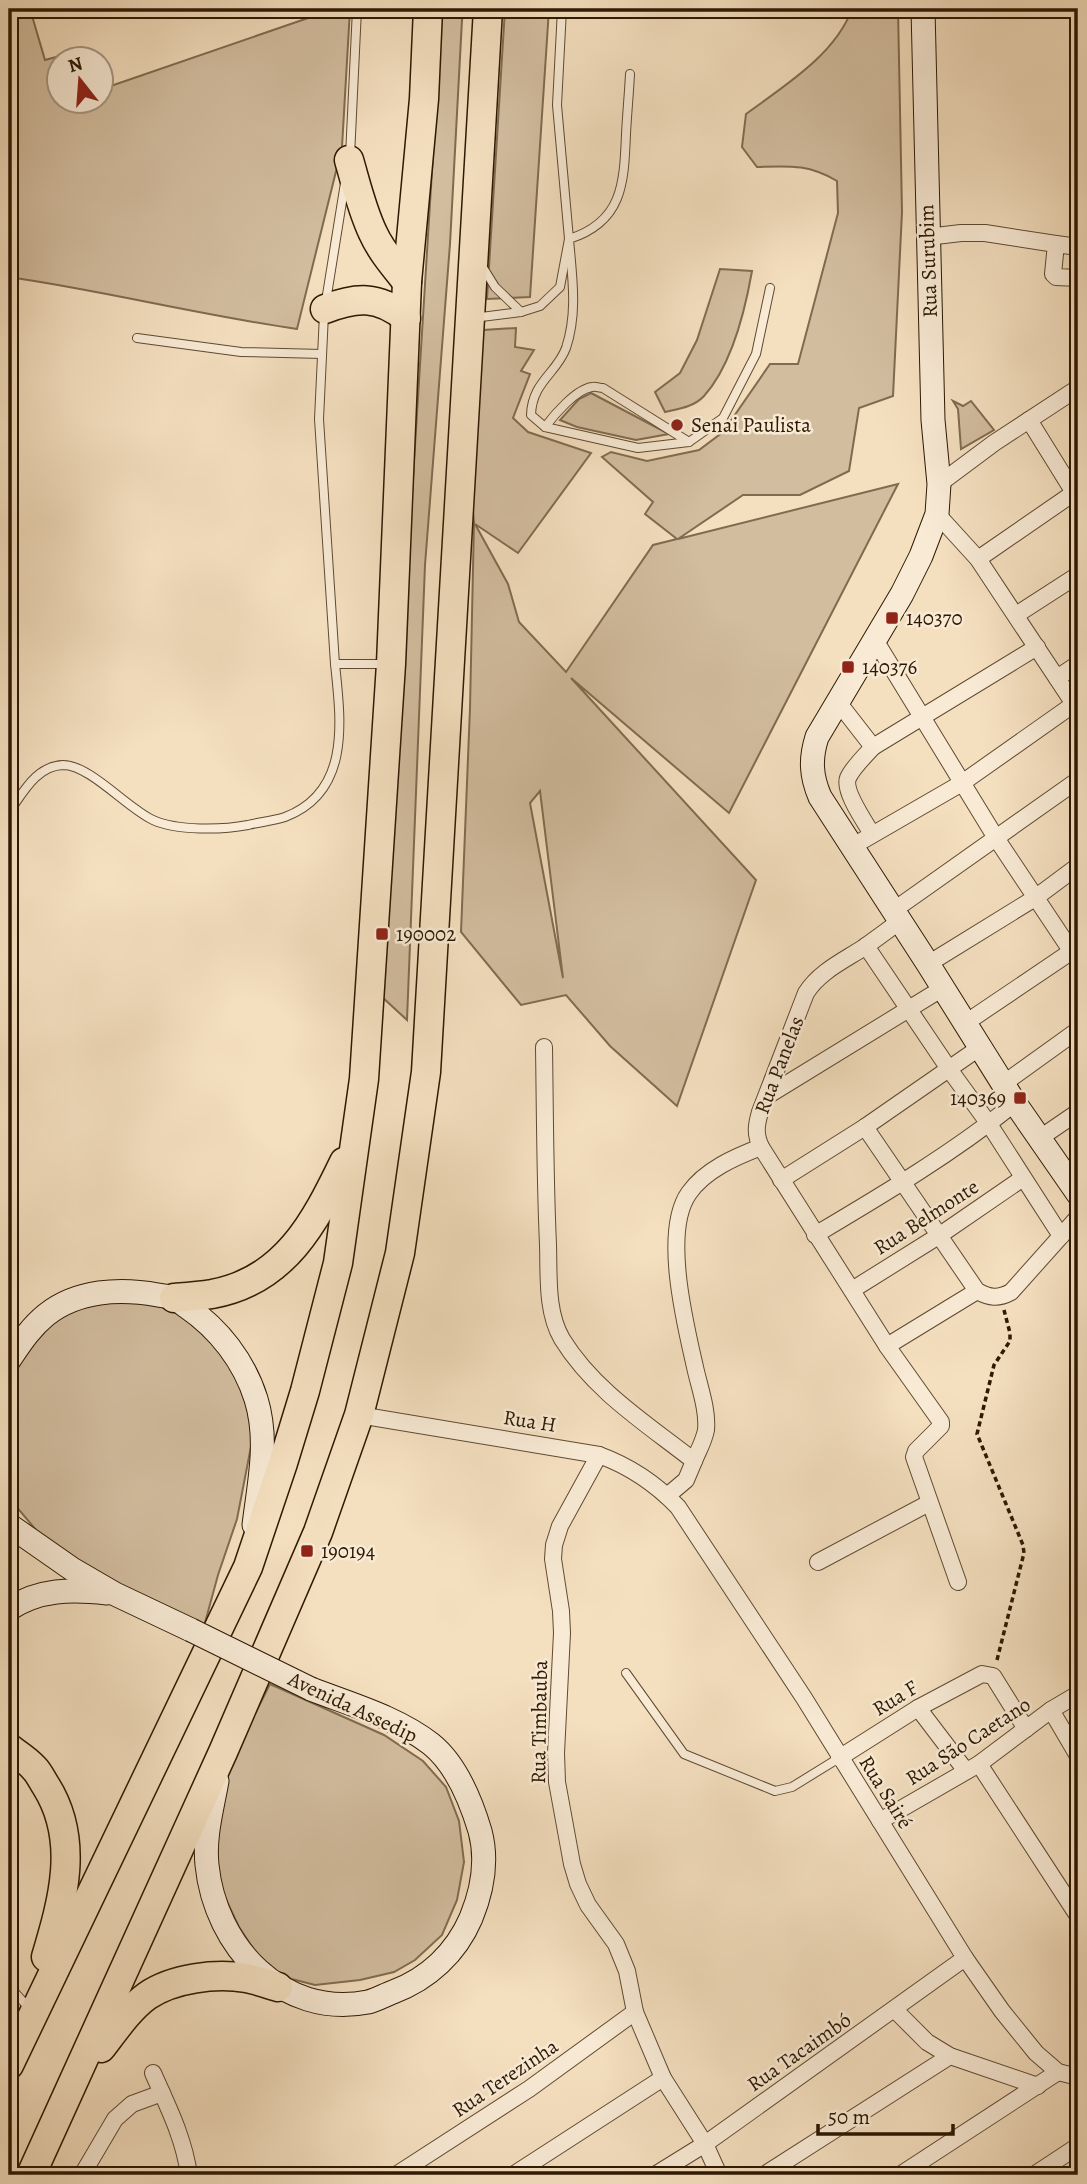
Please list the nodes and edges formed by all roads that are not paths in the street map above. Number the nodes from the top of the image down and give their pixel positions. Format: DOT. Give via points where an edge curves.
graph roads {
  1 [pos="357,9"];
  2 [pos="428,9"];
  3 [pos="488,9"];
  4 [pos="562,9"];
  5 [pos="923,9"];
  6 [pos="630,74"];
  7 [pos="349,160"];
  8 [pos="927,237"];
  9 [pos="569,239"];
  10 [pos="1056,244"];
  11 [pos="1078,247"];
  12 [pos="473,249"];
  13 [pos="1078,278"];
  14 [pos="407,282"];
  15 [pos="770,288"];
  16 [pos="325,309"];
  17 [pos="520,312"];
  18 [pos="406,318"];
  19 [pos="469,318"];
  20 [pos="137,338"];
  21 [pos="322,354"];
  22 [pos="1078,388"];
  23 [pos="1029,420"];
  24 [pos="545,428"];
  25 [pos="689,442"];
  26 [pos="939,484"];
  27 [pos="1077,494"];
  28 [pos="937,514"];
  29 [pos="978,559"];
  30 [pos="1078,575"];
  31 [pos="1016,615"];
  32 [pos="875,640"];
  33 [pos="1037,647"];
  34 [pos="335,664"];
  35 [pos="391,664"];
  36 [pos="1078,664"];
  37 [pos="1057,678"];
  38 [pos="838,702"];
  39 [pos="1076,707"];
  40 [pos="922,718"];
  41 [pos="873,747"];
  42 [pos="1078,780"];
  43 [pos="962,783"];
  44 [pos="9,812"];
  45 [pos="996,838"];
  46 [pos="863,840"];
  47 [pos="1078,866"];
  48 [pos="1035,898"];
  49 [pos="897,915"];
  50 [pos="866,946"];
  51 [pos="1076,953"];
  52 [pos="928,964"];
  53 [pos="943,988"];
  54 [pos="909,1010"];
  55 [pos="964,1024"];
  56 [pos="1078,1030"];
  57 [pos="544,1047"];
  58 [pos="979,1048"];
  59 [pos="949,1069"];
  60 [pos="1009,1093"];
  61 [pos="767,1096"];
  62 [pos="1078,1112"];
  63 [pos="989,1124"];
  64 [pos="865,1127"];
  65 [pos="356,1137"];
  66 [pos="1040,1138"];
  67 [pos="761,1147"];
  68 [pos="1023,1178"];
  69 [pos="781,1180"];
  70 [pos="904,1183"];
  71 [pos="1078,1194"];
  72 [pos="1078,1217"];
  73 [pos="815,1235"];
  74 [pos="940,1235"];
  75 [pos="1061,1236"];
  76 [pos="852,1290"];
  77 [pos="977,1291"];
  78 [pos="174,1298"];
  79 [pos="19,1335"];
  80 [pos="887,1346"];
  81 [pos="9,1360"];
  82 [pos="359,1415"];
  83 [pos="599,1455"];
  84 [pos="694,1461"];
  85 [pos="673,1501"];
  86 [pos="929,1503"];
  87 [pos="9,1525"];
  88 [pos="818,1562"];
  89 [pos="248,1567"];
  90 [pos="958,1582"];
  91 [pos="115,1594"];
  92 [pos="9,1609"];
  93 [pos="626,1673"];
  94 [pos="1078,1693"];
  95 [pos="918,1707"];
  96 [pos="1051,1710"];
  97 [pos="1026,1729"];
  98 [pos="9,1748"];
  99 [pos="223,1752"];
  100 [pos="1078,1756"];
  101 [pos="839,1758"];
  102 [pos="973,1767"];
  103 [pos="880,1821"];
  104 [pos="1078,1916"];
  105 [pos="965,1958"];
  106 [pos="9,1986"];
  107 [pos="278,1987"];
  108 [pos="895,2010"];
  109 [pos="635,2012"];
  110 [pos="27,2023"];
  111 [pos="950,2056"];
  112 [pos="9,2065"];
  113 [pos="1058,2072"];
  114 [pos="153,2073"];
  115 [pos="1078,2077"];
  116 [pos="663,2078"];
  117 [pos="1038,2085"];
  118 [pos="162,2093"];
  119 [pos="56,2122"];
  120 [pos="705,2144"];
  121 [pos="1078,2146"];
  122 [pos="36,2169"];
  123 [pos="82,2175"];
  124 [pos="189,2175"];
  125 [pos="396,2175"];
  126 [pos="513,2175"];
  127 [pos="655,2175"];
  128 [pos="719,2175"];
  129 [pos="764,2175"];
  130 [pos="900,2175"];
  131 [pos="1034,2175"];
  1 -- 7 [label="lane"];
  2 -- 14 [label="highway"];
  3 -- 12 [label="highway"];
  4 -- 9 [label="lane" via="557,105"];
  5 -- 8 [label="main road, Rua Surubim"];
  6 -- 9 [label="lane" via="620,195 600,224"];
  7 -- 14 [label="highway" via="373,233"];
  7 -- 16 [label="lane"];
  8 -- 10 [label="street" via="985,233"];
  8 -- 26 [label="main road, Rua Surubim"];
  9 -- 17 [label="lane" via="560,287 540,306"];
  9 -- 24 [label="lane" via="575,304 565,350 531,405 531,415"];
  10 -- 11 [label="street"];
  10 -- 13 [label="street" via="1053,274"];
  12 -- 17 [label="lane" via="495,287"];
  12 -- 19 [label="highway"];
  14 -- 18 [label="highway"];
  15 -- 25 [label="lane" via="756,354 723,418"];
  16 -- 18 [label="highway" via="364,300 384,304"];
  16 -- 21 [label="lane"];
  17 -- 19 [label="lane"];
  18 -- 35 [label="highway"];
  19 -- 82 [label="highway" via="426,1072 400,1253"];
  20 -- 21 [label="lane" via="241,352"];
  21 -- 34 [label="lane" via="318,419"];
  22 -- 23 [label="street"];
  23 -- 26 [label="street"];
  23 -- 27 [label="street"];
  24 -- 25 [label="lane" via="638,448"];
  24 -- 25 [label="lane" via="577,394 591,387 603,388"];
  26 -- 28 [label="main road, Rua Surubim"];
  27 -- 29 [label="street"];
  28 -- 29 [label="street"];
  28 -- 32 [label="main road" via="907,584"];
  29 -- 31 [label="street"];
  30 -- 31 [label="street"];
  31 -- 33 [label="street"];
  32 -- 38 [label="main road"];
  32 -- 40 [label="street"];
  33 -- 37 [label="street"];
  33 -- 40 [label="street"];
  34 -- 35 [label="lane"];
  34 -- 44 [label="lane" via="339,731 335,767 313,800 290,814 233,828 161,824 81,769 65,765 52,767 32,780"];
  35 -- 65 [label="highway" via="364,1079"];
  36 -- 37 [label="street"];
  37 -- 39 [label="street"];
  38 -- 41 [label="street"];
  38 -- 46 [label="main road" via="811,756 814,783 820,797"];
  39 -- 43 [label="street"];
  40 -- 41 [label="street"];
  40 -- 43 [label="street"];
  41 -- 46 [label="street" via="846,785"];
  42 -- 45 [label="street, Rua Panelas"];
  43 -- 45 [label="street"];
  43 -- 46 [label="street"];
  45 -- 48 [label="street"];
  45 -- 49 [label="street, Rua Panelas"];
  46 -- 49 [label="main road"];
  47 -- 48 [label="street"];
  48 -- 51 [label="street"];
  48 -- 52 [label="street"];
  49 -- 50 [label="street, Rua Panelas"];
  49 -- 52 [label="main road"];
  50 -- 54 [label="street"];
  50 -- 61 [label="street, Rua Panelas" via="811,985"];
  51 -- 55 [label="street"];
  52 -- 53 [label="main road"];
  53 -- 54 [label="street"];
  53 -- 55 [label="main road"];
  54 -- 59 [label="street"];
  54 -- 61 [label="street"];
  55 -- 58 [label="main road"];
  56 -- 60 [label="street"];
  57 -- 84 [label="street" via="547,1214 555,1325 591,1377"];
  58 -- 59 [label="street"];
  58 -- 60 [label="main road"];
  59 -- 63 [label="street"];
  59 -- 64 [label="street"];
  60 -- 63 [label="street"];
  60 -- 66 [label="main road"];
  61 -- 67 [label="street, Rua Panelas" via="755,1126"];
  62 -- 66 [label="street"];
  63 -- 68 [label="street"];
  63 -- 70 [label="street"];
  64 -- 69 [label="street"];
  64 -- 70 [label="street"];
  65 -- 78 [label="highway" via="322,1208 284,1258 244,1285"];
  65 -- 89 [label="highway" via="338,1263 301,1403"];
  66 -- 71 [label="main road"];
  67 -- 69 [label="street, Rua Panelas"];
  67 -- 84 [label="street" via="695,1185 678,1220 677,1270 706,1417 706,1431"];
  68 -- 74 [label="street, Rua Belmonte"];
  68 -- 75 [label="street"];
  69 -- 73 [label="street, Rua Panelas"];
  70 -- 73 [label="street"];
  70 -- 74 [label="street"];
  72 -- 75 [label="street"];
  73 -- 76 [label="street, Rua Panelas"];
  74 -- 76 [label="street, Rua Belmonte"];
  74 -- 77 [label="street"];
  75 -- 77 [label="street" via="1011,1292 1000,1298"];
  76 -- 80 [label="street, Rua Panelas"];
  77 -- 80 [label="street"];
  78 -- 79 [label="main road" via="132,1292 93,1294 59,1307"];
  78 -- 89 [label="main road" via="224,1341 243,1368 256,1399 263,1465"];
  79 -- 81 [label="main road"];
  80 -- 86 [label="street, Rua Panelas" via="941,1422 914,1454"];
  82 -- 83 [label="street, Rua H"];
  82 -- 99 [label="highway" via="318,1532"];
  83 -- 85 [label="street, Rua H" via="621,1463"];
  83 -- 109 [label="street, Rua Timbauba" via="554,1545 562,1633 557,1782 578,1884 616,1944"];
  84 -- 85 [label="street"];
  85 -- 101 [label="street, Rua Sairé"];
  86 -- 88 [label="street"];
  86 -- 90 [label="street"];
  87 -- 91 [label="main road, Avenida Assedip"];
  89 -- 110 [label="highway"];
  91 -- 92 [label="main road" via="55,1592 33,1596"];
  91 -- 107 [label="main road, Avenida Assedip, bridge" via="311,1689 396,1722 433,1746 454,1769 476,1816 485,1849 479,1900 467,1928 432,1972 403,1989 368,2001 303,1998"];
  93 -- 101 [label="lane" via="684,1754 775,1791 792,1787"];
  94 -- 96 [label="street, Rua São Caetano"];
  95 -- 97 [label="street, Rua F" via="987,1673"];
  95 -- 101 [label="street, Rua F"];
  95 -- 102 [label="street"];
  96 -- 97 [label="street, Rua São Caetano"];
  96 -- 100 [label="street"];
  97 -- 102 [label="street, Rua São Caetano"];
  98 -- 110 [label="highway" via="35,1768 54,1799 67,1862 62,1905"];
  99 -- 107 [label="main road, Avenida Assedip" via="207,1831 206,1864 214,1901 228,1934 250,1963"];
  99 -- 119 [label="highway"];
  101 -- 103 [label="street, Rua Sairé"];
  102 -- 103 [label="street, Rua São Caetano"];
  102 -- 104 [label="street"];
  103 -- 105 [label="street, Rua Sairé"];
  105 -- 108 [label="street, Rua Tacaimbó"];
  105 -- 113 [label="street, Rua Sairé" via="1036,2053"];
  106 -- 110 [label="lane"];
  107 -- 119 [label="highway" via="218,1977 183,1981 146,1996 100,2049 67,2111"];
  108 -- 111 [label="street" via="927,2042"];
  108 -- 120 [label="street, Rua Tacaimbó"];
  109 -- 116 [label="street, Rua Timbauba"];
  109 -- 125 [label="street, Rua Terezinha" via="530,2089"];
  110 -- 112 [label="highway"];
  111 -- 117 [label="street"];
  111 -- 129 [label="street"];
  113 -- 115 [label="street, Rua Sairé"];
  113 -- 117 [label="street"];
  114 -- 118 [label="street"];
  116 -- 120 [label="street, Rua Timbauba"];
  116 -- 126 [label="street"];
  117 -- 130 [label="street"];
  118 -- 123 [label="street" via="132,2104 115,2119"];
  118 -- 124 [label="street" via="183,2145"];
  119 -- 122 [label="highway"];
  120 -- 127 [label="street, Rua Tacaimbó"];
  120 -- 128 [label="street, Rua Timbauba"];
  121 -- 131 [label="street"];
}
